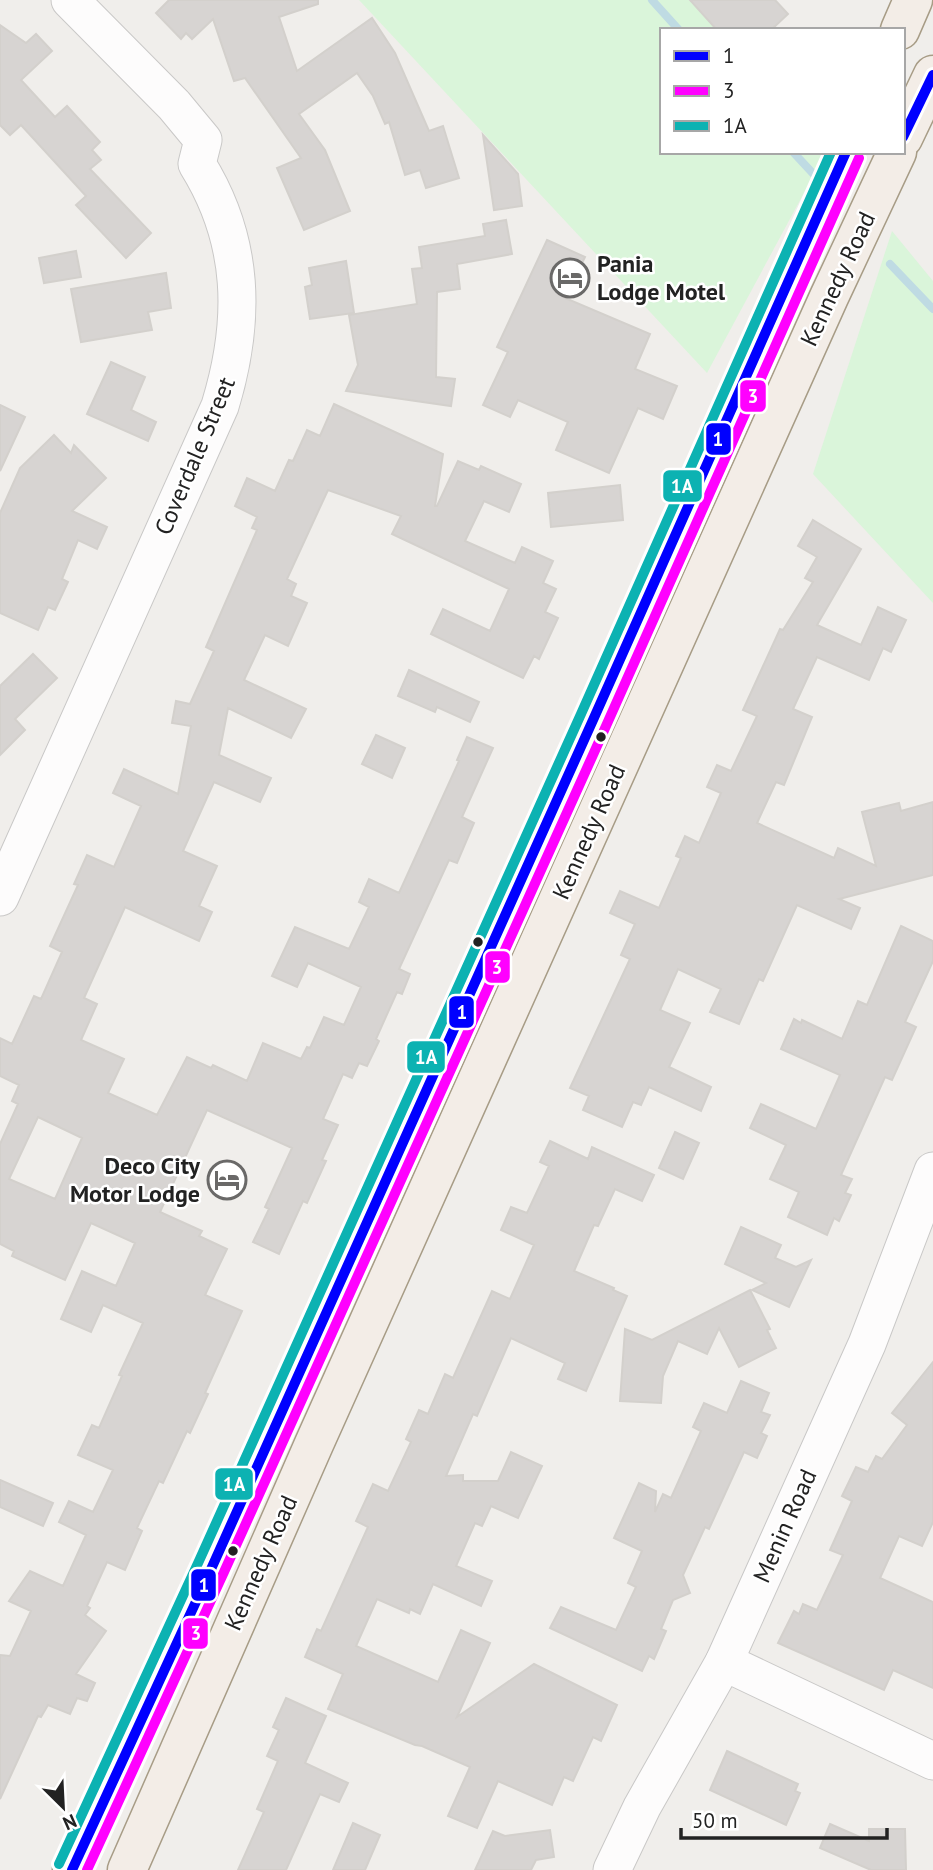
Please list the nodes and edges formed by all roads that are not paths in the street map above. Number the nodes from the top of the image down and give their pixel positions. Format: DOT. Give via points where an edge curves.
graph roads {
  1 [pos="70,0"];
  2 [pos="913,0"];
  3 [pos="901,28"];
  4 [pos="933,75"];
  5 [pos="905,134"];
  6 [pos="845,154"];
  7 [pos="896,154"];
  8 [pos="743,388"];
  9 [pos="780,406"];
  10 [pos="12,837"];
  11 [pos="0,897"];
  12 [pos="933,1171"];
  13 [pos="359,1241"];
  14 [pos="398,1257"];
  15 [pos="724,1662"];
  16 [pos="933,1761"];
  17 [pos="72,1870"];
  18 [pos="127,1870"];
  19 [pos="612,1870"];
  1 -- 10 [label="street, Coverdale Street" via="203,140 197,164 211,187 232,249 236,332 220,406 74,737"];
  2 -- 3 [label="main road"];
  4 -- 5 [label="main road"];
  6 -- 8 [label="main road, Kennedy Road"];
  7 -- 9 [label="main road, Kennedy Road"];
  8 -- 9 [label="main road"];
  8 -- 13 [label="main road, Kennedy Road"];
  9 -- 14 [label="main road, Kennedy Road"];
  10 -- 11 [label="street, Coverdale Street"];
  12 -- 15 [label="street, Menin Road" via="867,1344"];
  13 -- 14 [label="main road"];
  13 -- 17 [label="main road, Kennedy Road"];
  14 -- 18 [label="main road, Kennedy Road"];
  15 -- 16 [label="street"];
  15 -- 19 [label="street, Menin Road"];
}
